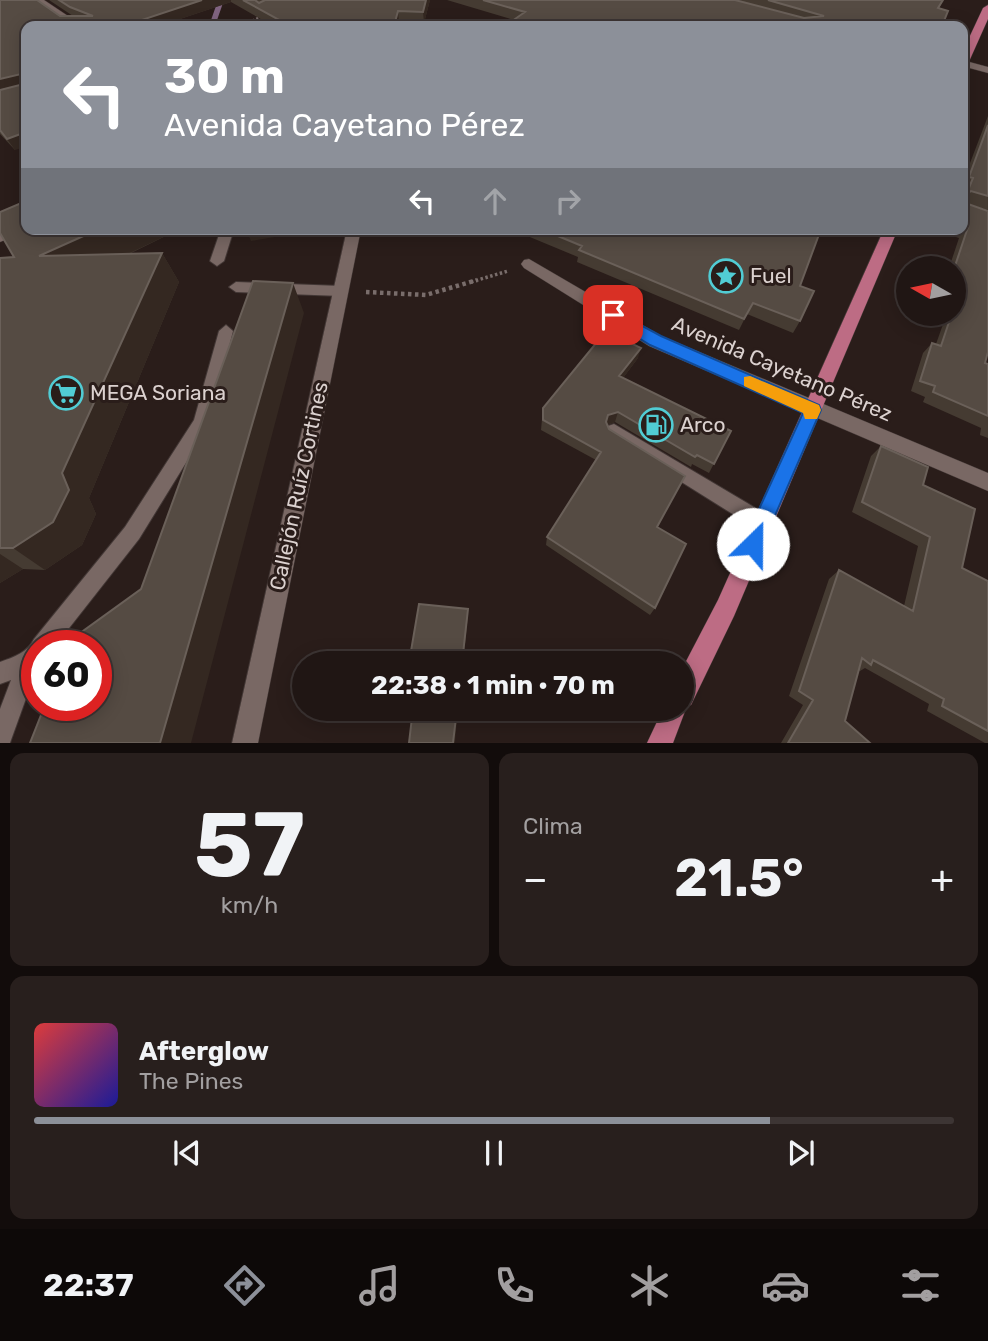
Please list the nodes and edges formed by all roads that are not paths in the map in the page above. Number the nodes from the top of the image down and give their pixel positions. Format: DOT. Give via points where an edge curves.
graph roads {
  1 [pos="38,0"];
  2 [pos="988,8"];
  3 [pos="68,21"];
  4 [pos="968,53"];
  5 [pos="968,65"];
  6 [pos="988,70"];
  7 [pos="21,228"];
  8 [pos="226,235"];
  9 [pos="353,235"];
  10 [pos="888,235"];
  11 [pos="0,237"];
  12 [pos="218,261"];
  13 [pos="529,264"];
  14 [pos="236,287"];
  15 [pos="341,291"];
  16 [pos="226,331"];
  17 [pos="813,410"];
  18 [pos="614,431"];
  19 [pos="988,482"];
  20 [pos="762,522"];
  21 [pos="54,630"];
  22 [pos="21,661"];
  23 [pos="694,672"];
  24 [pos="0,673"];
  25 [pos="21,688"];
  26 [pos="670,721"];
  27 [pos="0,740"];
  28 [pos="245,743"];
  29 [pos="660,743"];
  1 -- 3 [label="street"];
  2 -- 4 [label="main road"];
  5 -- 6 [label="street"];
  7 -- 11 [label="street"];
  8 -- 12 [label="lane"];
  9 -- 15 [label="street, Callejón Ruíz Cortines"];
  10 -- 17 [label="main road"];
  13 -- 17 [label="street, Avenida Cayetano Pérez" via="655,341"];
  14 -- 15 [label="lane"];
  15 -- 28 [label="street, Callejón Ruíz Cortines"];
  16 -- 21 [label="lane" via="202,422 132,533"];
  17 -- 19 [label="street, Avenida Cayetano Pérez"];
  17 -- 20 [label="main road"];
  18 -- 20 [label="lane"];
  20 -- 23 [label="main road"];
  22 -- 24 [label="lane"];
  25 -- 27 [label="lane"];
  26 -- 29 [label="main road"];
}
